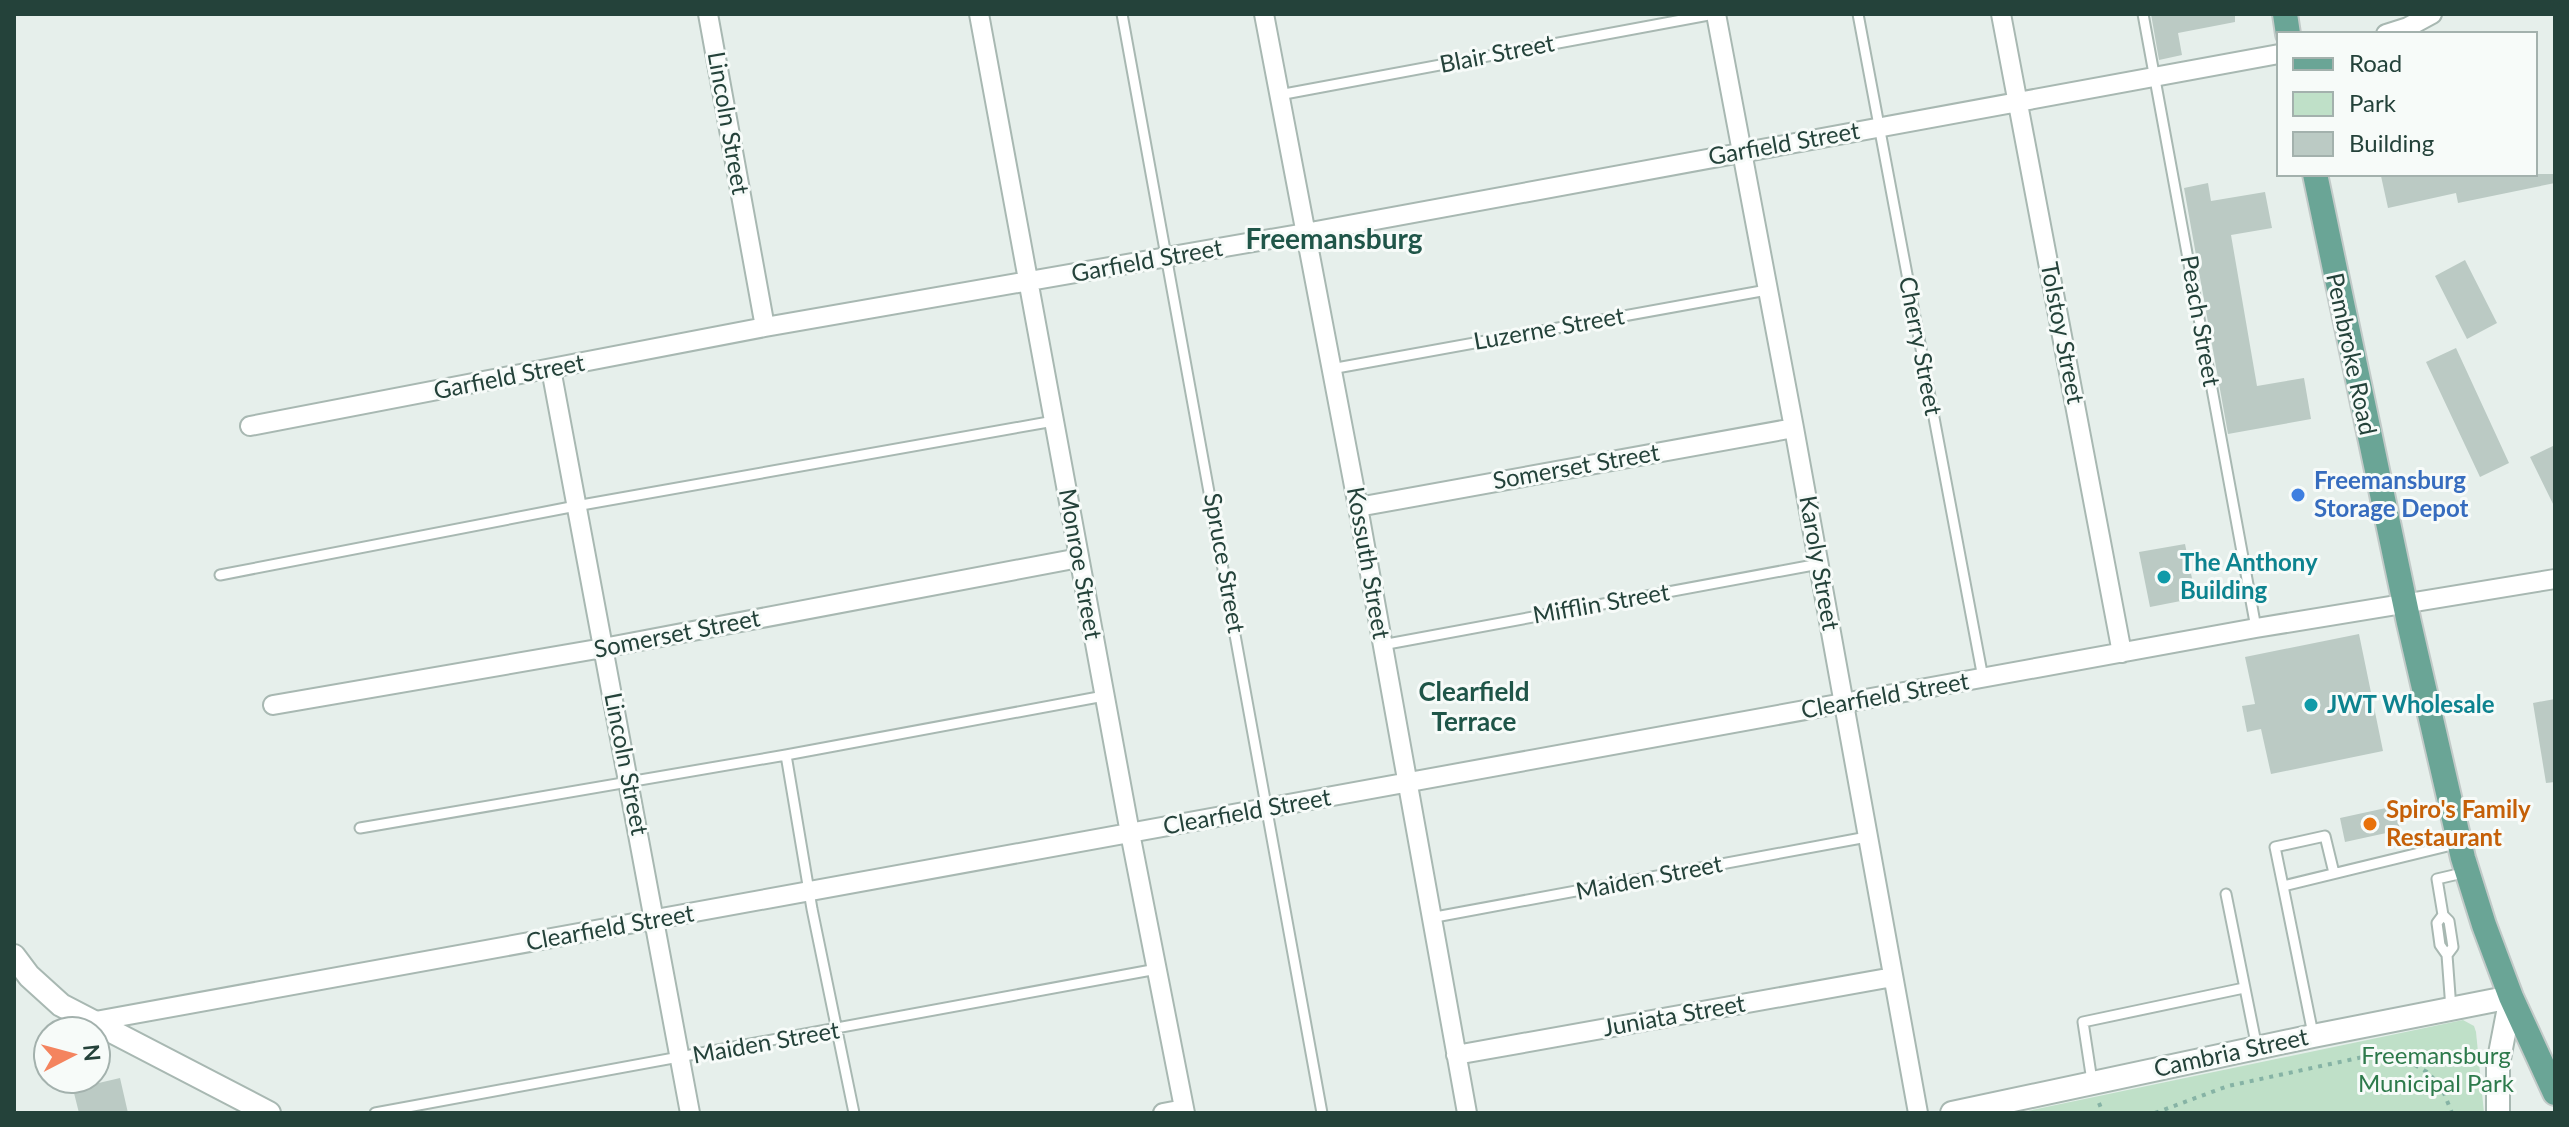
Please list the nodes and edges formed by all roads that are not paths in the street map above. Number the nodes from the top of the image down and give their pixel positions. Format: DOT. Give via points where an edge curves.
graph roads {
  1 [pos="708,14"];
  2 [pos="979,14"];
  3 [pos="1122,14"];
  4 [pos="1264,14"];
  5 [pos="1715,14"];
  6 [pos="1858,14"];
  7 [pos="2001,14"];
  8 [pos="2143,14"];
  9 [pos="2432,14"];
  10 [pos="2392,32"];
  11 [pos="2277,54"];
  12 [pos="2154,76"];
  13 [pos="1279,95"];
  14 [pos="2017,101"];
  15 [pos="1878,127"];
  16 [pos="1740,152"];
  17 [pos="2315,176"];
  18 [pos="1305,233"];
  19 [pos="1168,257"];
  20 [pos="1029,282"];
  21 [pos="1767,290"];
  22 [pos="765,327"];
  23 [pos="551,369"];
  24 [pos="1331,369"];
  25 [pos="1054,421"];
  26 [pos="250,426"];
  27 [pos="1794,428"];
  28 [pos="576,506"];
  29 [pos="1358,507"];
  30 [pos="1079,558"];
  31 [pos="1819,564"];
  32 [pos="220,575"];
  33 [pos="2555,579"];
  34 [pos="2405,602"];
  35 [pos="2256,628"];
  36 [pos="1382,645"];
  37 [pos="603,648"];
  38 [pos="2122,653"];
  39 [pos="1983,678"];
  40 [pos="1104,696"];
  41 [pos="1844,704"];
  42 [pos="273,705"];
  43 [pos="786,755"];
  44 [pos="630,783"];
  45 [pos="1407,783"];
  46 [pos="1269,808"];
  47 [pos="360,828"];
  48 [pos="1130,833"];
  49 [pos="1867,837"];
  50 [pos="2460,843"];
  51 [pos="2467,872"];
  52 [pos="2334,873"];
  53 [pos="2283,886"];
  54 [pos="809,892"];
  55 [pos="2226,894"];
  56 [pos="1430,918"];
  57 [pos="654,920"];
  58 [pos="14,956"];
  59 [pos="1157,969"];
  60 [pos="1893,977"];
  61 [pos="2244,988"];
  62 [pos="2511,997"];
  63 [pos="2451,1009"];
  64 [pos="79,1015"];
  65 [pos="112,1018"];
  66 [pos="837,1030"];
  67 [pos="112,1033"];
  68 [pos="2313,1036"];
  69 [pos="2257,1048"];
  70 [pos="1456,1055"];
  71 [pos="679,1058"];
  72 [pos="2096,1093"];
  73 [pos="2555,1093"];
  74 [pos="1184,1111"];
  75 [pos="269,1113"];
  76 [pos="375,1113"];
  77 [pos="690,1113"];
  78 [pos="854,1113"];
  79 [pos="1163,1113"];
  80 [pos="1322,1113"];
  81 [pos="1467,1113"];
  82 [pos="1918,1113"];
  83 [pos="1952,1113"];
  84 [pos="2498,1113"];
  1 -- 22 [label="street, Lincoln Street"];
  2 -- 20 [label="street, Monroe Street"];
  3 -- 19 [label="lane, Spruce Street"];
  4 -- 13 [label="street, Kossuth Street"];
  5 -- 13 [label="lane, Blair Street"];
  5 -- 16 [label="street, Karoly Street"];
  6 -- 15 [label="lane, Cherry Street"];
  7 -- 14 [label="street, Tolstoy Street"];
  8 -- 12 [label="lane, Peach Street"];
  9 -- 10 [label="street"];
  11 -- 12 [label="street, Garfield Street"];
  12 -- 14 [label="street, Garfield Street"];
  12 -- 35 [label="lane, Peach Street"];
  13 -- 18 [label="street, Kossuth Street"];
  14 -- 15 [label="street, Garfield Street"];
  14 -- 38 [label="street, Tolstoy Street"];
  15 -- 16 [label="street, Garfield Street"];
  15 -- 39 [label="lane, Cherry Street"];
  16 -- 18 [label="street, Garfield Street"];
  16 -- 21 [label="street, Karoly Street"];
  17 -- 34 [label="main road, Pembroke Road"];
  18 -- 19 [label="street, Garfield Street"];
  18 -- 24 [label="street, Kossuth Street"];
  19 -- 20 [label="street, Garfield Street"];
  19 -- 46 [label="lane, Spruce Street"];
  20 -- 22 [label="street, Garfield Street"];
  20 -- 25 [label="street, Monroe Street"];
  21 -- 24 [label="lane, Luzerne Street"];
  21 -- 27 [label="street, Karoly Street"];
  22 -- 23 [label="street, Garfield Street"];
  23 -- 26 [label="street, Garfield Street"];
  23 -- 28 [label="street, Lincoln Street"];
  24 -- 29 [label="street, Kossuth Street"];
  25 -- 28 [label="lane"];
  25 -- 30 [label="street, Monroe Street"];
  27 -- 29 [label="street, Somerset Street"];
  27 -- 31 [label="street, Karoly Street"];
  28 -- 32 [label="lane"];
  28 -- 37 [label="street, Lincoln Street"];
  29 -- 36 [label="street, Kossuth Street"];
  30 -- 37 [label="street, Somerset Street"];
  30 -- 40 [label="street, Monroe Street"];
  31 -- 36 [label="lane, Mifflin Street"];
  31 -- 41 [label="street, Karoly Street"];
  33 -- 34 [label="street, Clearfield Street"];
  34 -- 35 [label="street, Clearfield Street"];
  34 -- 50 [label="main road, Pembroke Road"];
  35 -- 38 [label="street, Clearfield Street"];
  36 -- 45 [label="street, Kossuth Street"];
  37 -- 42 [label="street, Somerset Street"];
  37 -- 44 [label="street, Lincoln Street"];
  38 -- 39 [label="street, Clearfield Street"];
  39 -- 41 [label="street, Clearfield Street"];
  40 -- 43 [label="lane"];
  40 -- 48 [label="street, Monroe Street"];
  41 -- 45 [label="street, Clearfield Street"];
  41 -- 49 [label="street, Karoly Street"];
  43 -- 44 [label="lane"];
  43 -- 54 [label="lane"];
  44 -- 47 [label="lane"];
  44 -- 57 [label="street, Lincoln Street"];
  45 -- 46 [label="street, Clearfield Street"];
  45 -- 56 [label="street, Kossuth Street"];
  46 -- 48 [label="street, Clearfield Street"];
  46 -- 80 [label="lane, Spruce Street"];
  48 -- 54 [label="street, Clearfield Street"];
  48 -- 59 [label="street, Monroe Street"];
  49 -- 56 [label="lane, Maiden Street"];
  49 -- 60 [label="street, Karoly Street"];
  50 -- 51 [label="main road, Pembroke Road"];
  50 -- 52 [label="lane"];
  51 -- 62 [label="main road, Pembroke Road"];
  51 -- 63 [label="lane" via="2437,879 2453,947 2447,955"];
  52 -- 53 [label="lane"];
  52 -- 53 [label="lane" via="2325,836 2275,847"];
  53 -- 68 [label="lane"];
  54 -- 57 [label="street, Clearfield Street"];
  54 -- 66 [label="lane"];
  55 -- 61 [label="lane"];
  56 -- 70 [label="street, Kossuth Street"];
  57 -- 65 [label="street, Clearfield Street"];
  57 -- 71 [label="street, Lincoln Street"];
  58 -- 64 [label="street" via="44,992"];
  59 -- 66 [label="lane, Maiden Street"];
  59 -- 74 [label="street, Monroe Street"];
  60 -- 70 [label="street, Juniata Street"];
  60 -- 82 [label="street, Karoly Street"];
  61 -- 69 [label="lane"];
  61 -- 72 [label="lane" via="2083,1022"];
  62 -- 63 [label="street, Cambria Street"];
  62 -- 73 [label="main road, Pembroke Road"];
  62 -- 84 [label="street" via="2499,1050"];
  63 -- 68 [label="street, Cambria Street"];
  66 -- 71 [label="lane, Maiden Street"];
  66 -- 78 [label="lane"];
  67 -- 75 [label="street"];
  68 -- 69 [label="street, Cambria Street"];
  69 -- 72 [label="street, Cambria Street"];
  70 -- 81 [label="street, Kossuth Street"];
  71 -- 76 [label="lane, Maiden Street"];
  71 -- 77 [label="street, Lincoln Street"];
  72 -- 83 [label="street, Cambria Street"];
  74 -- 79 [label="street"];
}
